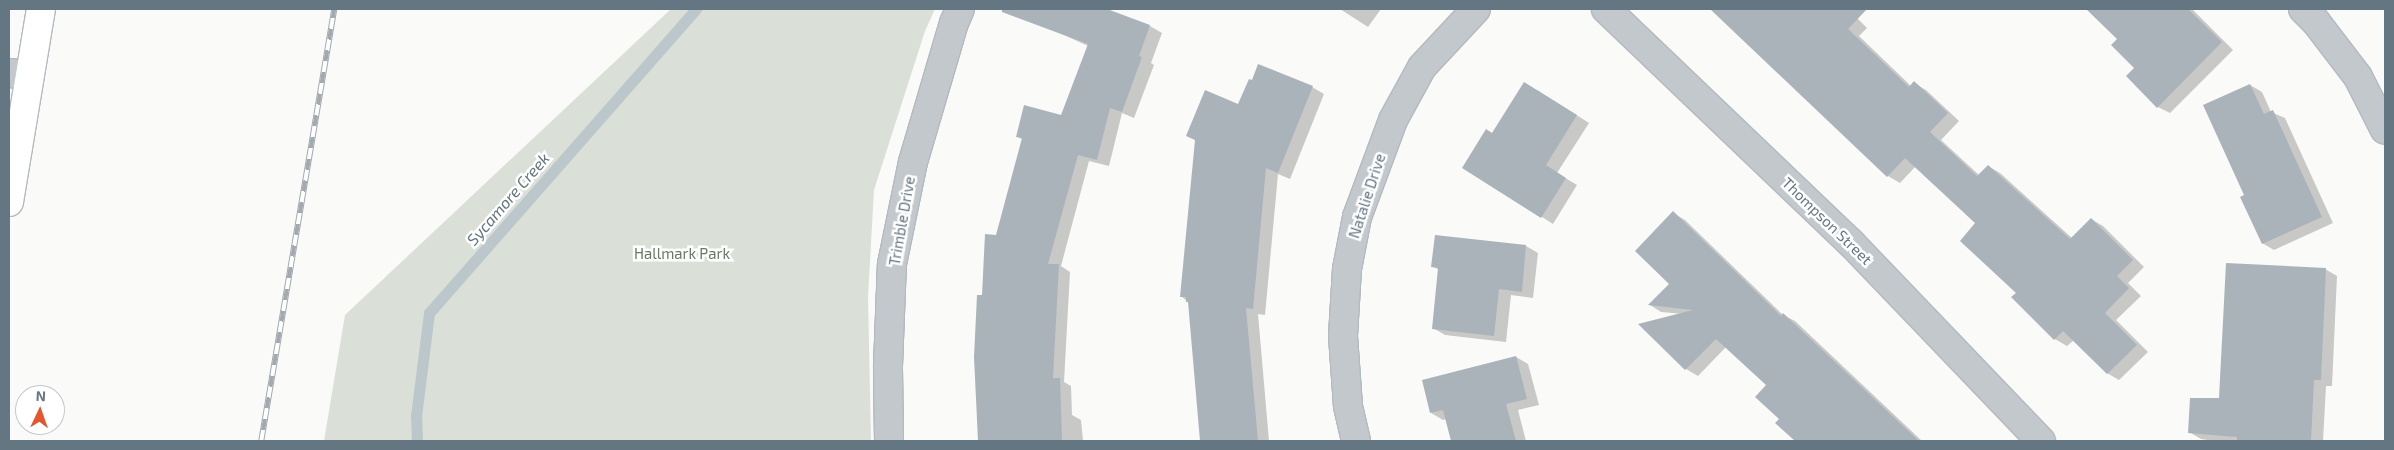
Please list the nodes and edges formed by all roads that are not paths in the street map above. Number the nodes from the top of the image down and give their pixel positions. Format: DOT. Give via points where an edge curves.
graph roads {
  1 [pos="40,9"];
  2 [pos="960,9"];
  3 [pos="1476,9"];
  4 [pos="1606,9"];
  5 [pos="2303,9"];
  6 [pos="19,74"];
  7 [pos="2385,130"];
  8 [pos="9,202"];
  9 [pos="889,441"];
  10 [pos="1356,441"];
  11 [pos="2041,441"];
  1 -- 6 [label="street"];
  2 -- 9 [label="street, Trimble Drive" via="913,162 892,264"];
  3 -- 10 [label="street, Natalie Drive" via="1422,66 1393,120 1357,217 1347,269 1343,336 1348,406"];
  4 -- 11 [label="street, Thompson Street" via="1851,243"];
  5 -- 7 [label="street" via="2358,77"];
  6 -- 8 [label="street"];
}
